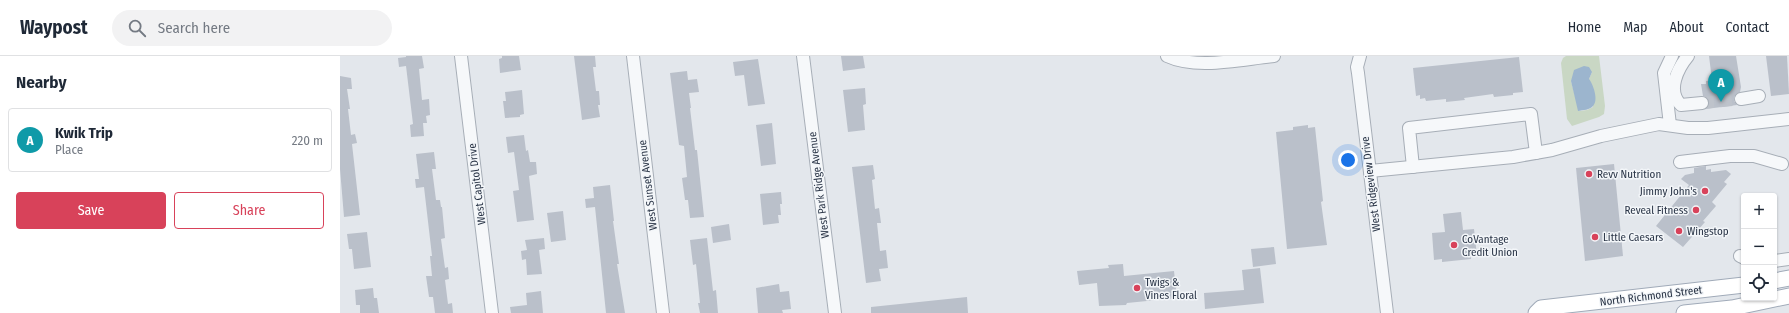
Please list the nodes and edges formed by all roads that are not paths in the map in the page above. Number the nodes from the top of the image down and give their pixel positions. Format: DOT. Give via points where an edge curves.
graph roads {
  1 [pos="461,56"];
  2 [pos="633,56"];
  3 [pos="803,56"];
  4 [pos="1167,56"];
  5 [pos="1274,56"];
  6 [pos="1360,56"];
  7 [pos="1672,56"];
  8 [pos="1688,56"];
  9 [pos="1759,96"];
  10 [pos="1741,98"];
  11 [pos="1702,103"];
  12 [pos="1789,119"];
  13 [pos="1670,125"];
  14 [pos="1536,153"];
  15 [pos="1680,162"];
  16 [pos="1782,164"];
  17 [pos="1413,167"];
  18 [pos="1370,171"];
  19 [pos="1789,259"];
  20 [pos="1777,261"];
  21 [pos="1789,278"];
  22 [pos="1777,280"];
  23 [pos="1741,286"];
  24 [pos="1789,296"];
  25 [pos="492,313"];
  26 [pos="663,313"];
  27 [pos="835,313"];
  28 [pos="1387,313"];
  29 [pos="1536,313"];
  30 [pos="1684,313"];
  1 -- 25 [label="street, West Capitol Drive"];
  2 -- 26 [label="street, West Sunset Avenue"];
  3 -- 27 [label="street, West Park Ridge Avenue"];
  4 -- 5 [label="street" via="1186,62 1203,63"];
  6 -- 18 [label="street, West Ridgeview Drive" via="1357,67"];
  7 -- 13 [label="street" via="1664,73"];
  8 -- 11 [label="street" via="1676,75 1678,101 1681,104"];
  9 -- 10 [label="street"];
  12 -- 13 [label="street" via="1708,128"];
  13 -- 14 [label="street" via="1659,124 1611,134"];
  14 -- 17 [label="street"];
  14 -- 17 [label="street" via="1531,114 1409,128"];
  15 -- 16 [label="street" via="1754,156"];
  17 -- 18 [label="street"];
  18 -- 28 [label="street, West Ridgeview Drive"];
  19 -- 20 [label="street"];
  21 -- 22 [label="main road"];
  23 -- 29 [label="main road, North Richmond Street" via="1541,308"];
  24 -- 30 [label="main road, North Richmond Street" via="1732,308"];
}
